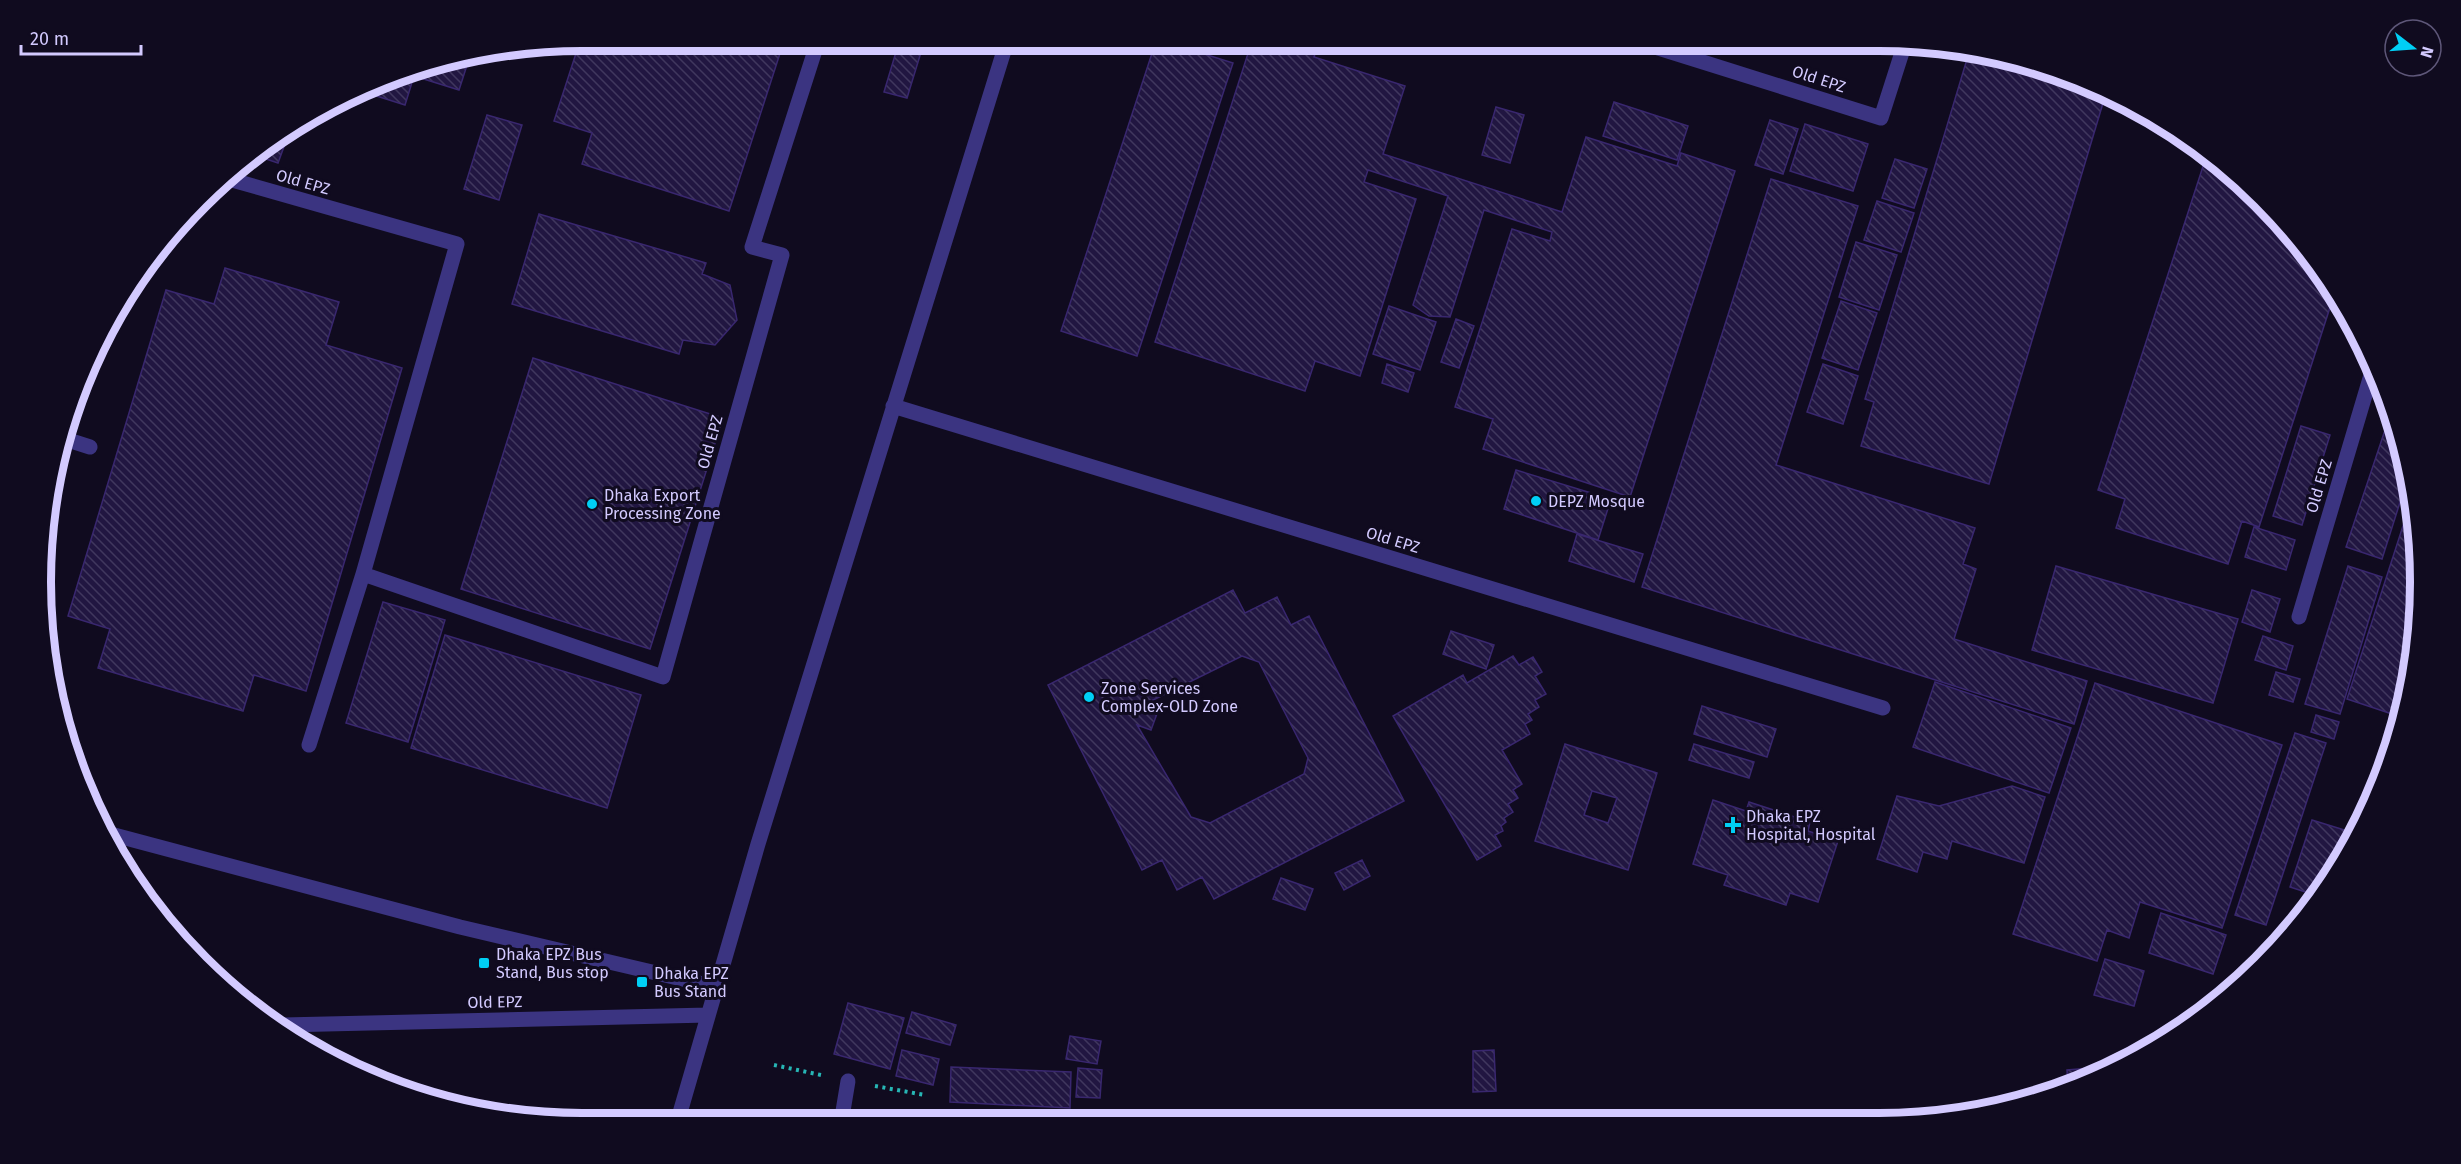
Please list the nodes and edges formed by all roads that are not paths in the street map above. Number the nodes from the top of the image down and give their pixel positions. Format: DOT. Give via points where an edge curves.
graph roads {
  1 [pos="814,51"];
  2 [pos="1004,51"];
  3 [pos="1671,51"];
  4 [pos="1902,52"];
  5 [pos="235,181"];
  6 [pos="2370,379"];
  7 [pos="893,406"];
  8 [pos="70,441"];
  9 [pos="90,447"];
  10 [pos="363,574"];
  11 [pos="2299,617"];
  12 [pos="1883,708"];
  13 [pos="309,745"];
  14 [pos="115,835"];
  15 [pos="716,987"];
  16 [pos="708,1015"];
  17 [pos="288,1025"];
  18 [pos="848,1081"];
  19 [pos="680,1113"];
  20 [pos="843,1113"];
  1 -- 10 [label="street, Old EPZ" via="752,247 782,255 663,677"];
  2 -- 7 [label="street"];
  3 -- 4 [label="street, Old EPZ" via="1881,118"];
  5 -- 10 [label="street, Old EPZ" via="457,244"];
  6 -- 11 [label="street, Old EPZ"];
  7 -- 12 [label="street, Old EPZ"];
  7 -- 15 [label="street"];
  8 -- 9 [label="street"];
  10 -- 13 [label="street, Old EPZ"];
  14 -- 15 [label="street" via="460,927"];
  15 -- 16 [label="street"];
  16 -- 17 [label="street, Old EPZ"];
  16 -- 19 [label="street"];
  18 -- 20 [label="street"];
}
